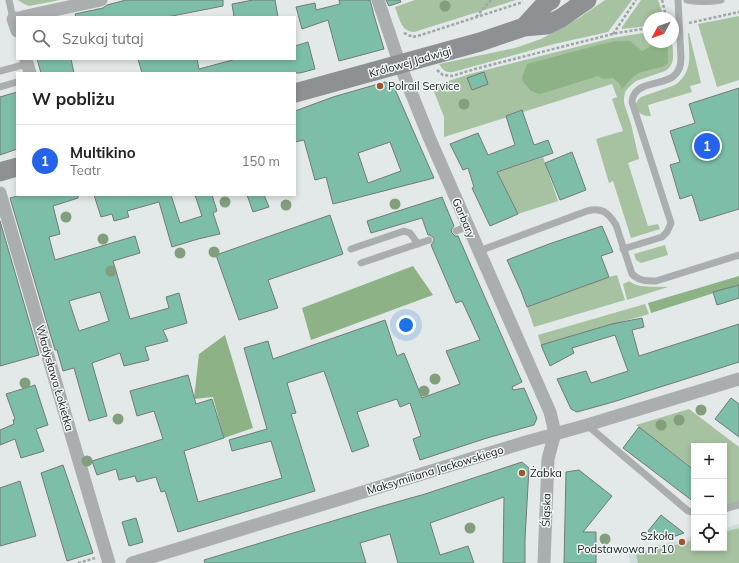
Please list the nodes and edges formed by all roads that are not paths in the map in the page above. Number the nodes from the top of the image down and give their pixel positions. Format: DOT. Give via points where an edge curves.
graph roads {
  1 [pos="9,0"];
  2 [pos="101,0"];
  3 [pos="378,0"];
  4 [pos="552,0"];
  5 [pos="586,0"];
  6 [pos="678,0"];
  7 [pos="687,0"];
  8 [pos="721,0"];
  9 [pos="37,16"];
  10 [pos="16,18"];
  11 [pos="524,27"];
  12 [pos="27,65"];
  13 [pos="400,65"];
  14 [pos="0,72"];
  15 [pos="16,82"];
  16 [pos="0,86"];
  17 [pos="296,93"];
  18 [pos="16,167"];
  19 [pos="0,172"];
  20 [pos="0,193"];
  21 [pos="430,240"];
  22 [pos="418,244"];
  23 [pos="351,249"];
  24 [pos="624,249"];
  25 [pos="478,251"];
  26 [pos="739,256"];
  27 [pos="361,263"];
  28 [pos="739,379"];
  29 [pos="587,425"];
  30 [pos="555,433"];
  31 [pos="739,505"];
  32 [pos="727,508"];
  33 [pos="691,512"];
  34 [pos="109,563"];
  35 [pos="132,563"];
  36 [pos="544,563"];
  1 -- 10 [label="lane"];
  2 -- 9 [label="street"];
  3 -- 13 [label="street, Garbary"];
  4 -- 11 [label="street, Królowej Jadwigi" via="546,3"];
  5 -- 11 [label="street, Królowej Jadwigi" via="547,25"];
  6 -- 24 [label="lane" via="681,64 679,69 674,76 636,92 632,102 671,223 662,236"];
  7 -- 8 [label="lane"];
  11 -- 13 [label="street, Królowej Jadwigi"];
  12 -- 14 [label="lane"];
  13 -- 17 [label="street, Królowej Jadwigi"];
  13 -- 25 [label="street, Garbary" via="462,228"];
  15 -- 16 [label="lane"];
  18 -- 19 [label="street"];
  20 -- 34 [label="street, Władysława Łokietka"];
  21 -- 22 [label="lane"];
  22 -- 23 [label="lane" via="410,233 404,231"];
  22 -- 27 [label="lane"];
  24 -- 25 [label="lane" via="616,224 608,214 595,209"];
  24 -- 26 [label="lane" via="632,274 647,281 656,281"];
  25 -- 30 [label="street, Garbary" via="550,412"];
  28 -- 29 [label="street, Maksymiliana Jackowskiego"];
  29 -- 30 [label="street, Maksymiliana Jackowskiego"];
  29 -- 33 [label="lane"];
  30 -- 35 [label="street, Maksymiliana Jackowskiego"];
  30 -- 36 [label="street, Śląska" via="548,459"];
  31 -- 32 [label="lane"];
}
